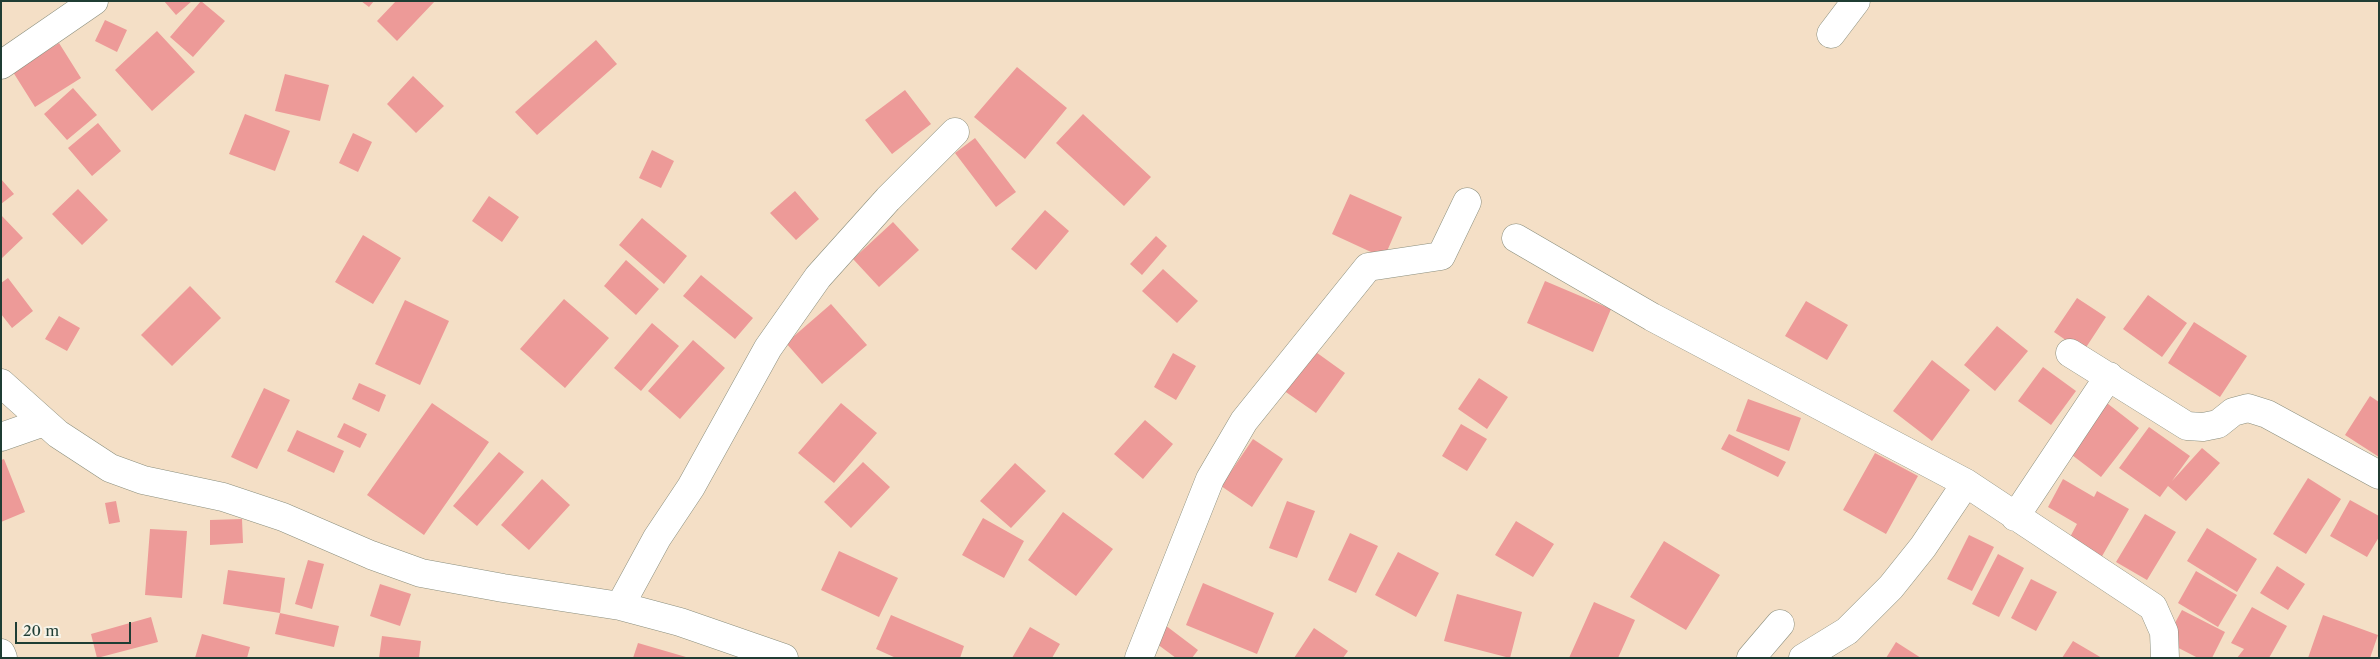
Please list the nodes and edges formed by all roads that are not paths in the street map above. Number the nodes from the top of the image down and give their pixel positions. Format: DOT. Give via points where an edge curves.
graph roads {
  1 [pos="94,1"];
  2 [pos="1856,1"];
  3 [pos="1831,34"];
  4 [pos="1,65"];
  5 [pos="955,132"];
  6 [pos="1467,202"];
  7 [pos="1516,238"];
  8 [pos="2070,353"];
  9 [pos="2109,376"];
  10 [pos="1,383"];
  11 [pos="44,422"];
  12 [pos="1,437"];
  13 [pos="2379,475"];
  14 [pos="1966,484"];
  15 [pos="2015,517"];
  16 [pos="620,606"];
  17 [pos="1780,624"];
  18 [pos="1,653"];
  19 [pos="3,658"];
  20 [pos="784,658"];
  21 [pos="1139,658"];
  22 [pos="1751,658"];
  23 [pos="1802,658"];
  24 [pos="2165,658"];
  1 -- 4 [label="street"];
  2 -- 3 [label="street"];
  5 -- 16 [label="street" via="818,276 768,348"];
  6 -- 21 [label="street" via="1440,256 1368,268 1244,421 1210,478"];
  7 -- 14 [label="street" via="1652,317"];
  8 -- 9 [label="street"];
  9 -- 13 [label="street" via="2187,426 2218,424 2233,412 2248,408 2267,414"];
  9 -- 15 [label="street"];
  10 -- 11 [label="street"];
  11 -- 12 [label="street"];
  11 -- 16 [label="street" via="110,468 143,480 223,497 421,572"];
  14 -- 15 [label="street"];
  14 -- 23 [label="street" via="1891,587 1846,631"];
  15 -- 24 [label="street" via="2153,607 2164,632"];
  16 -- 20 [label="street" via="680,622"];
  17 -- 22 [label="street"];
  18 -- 19 [label="street"];
}
